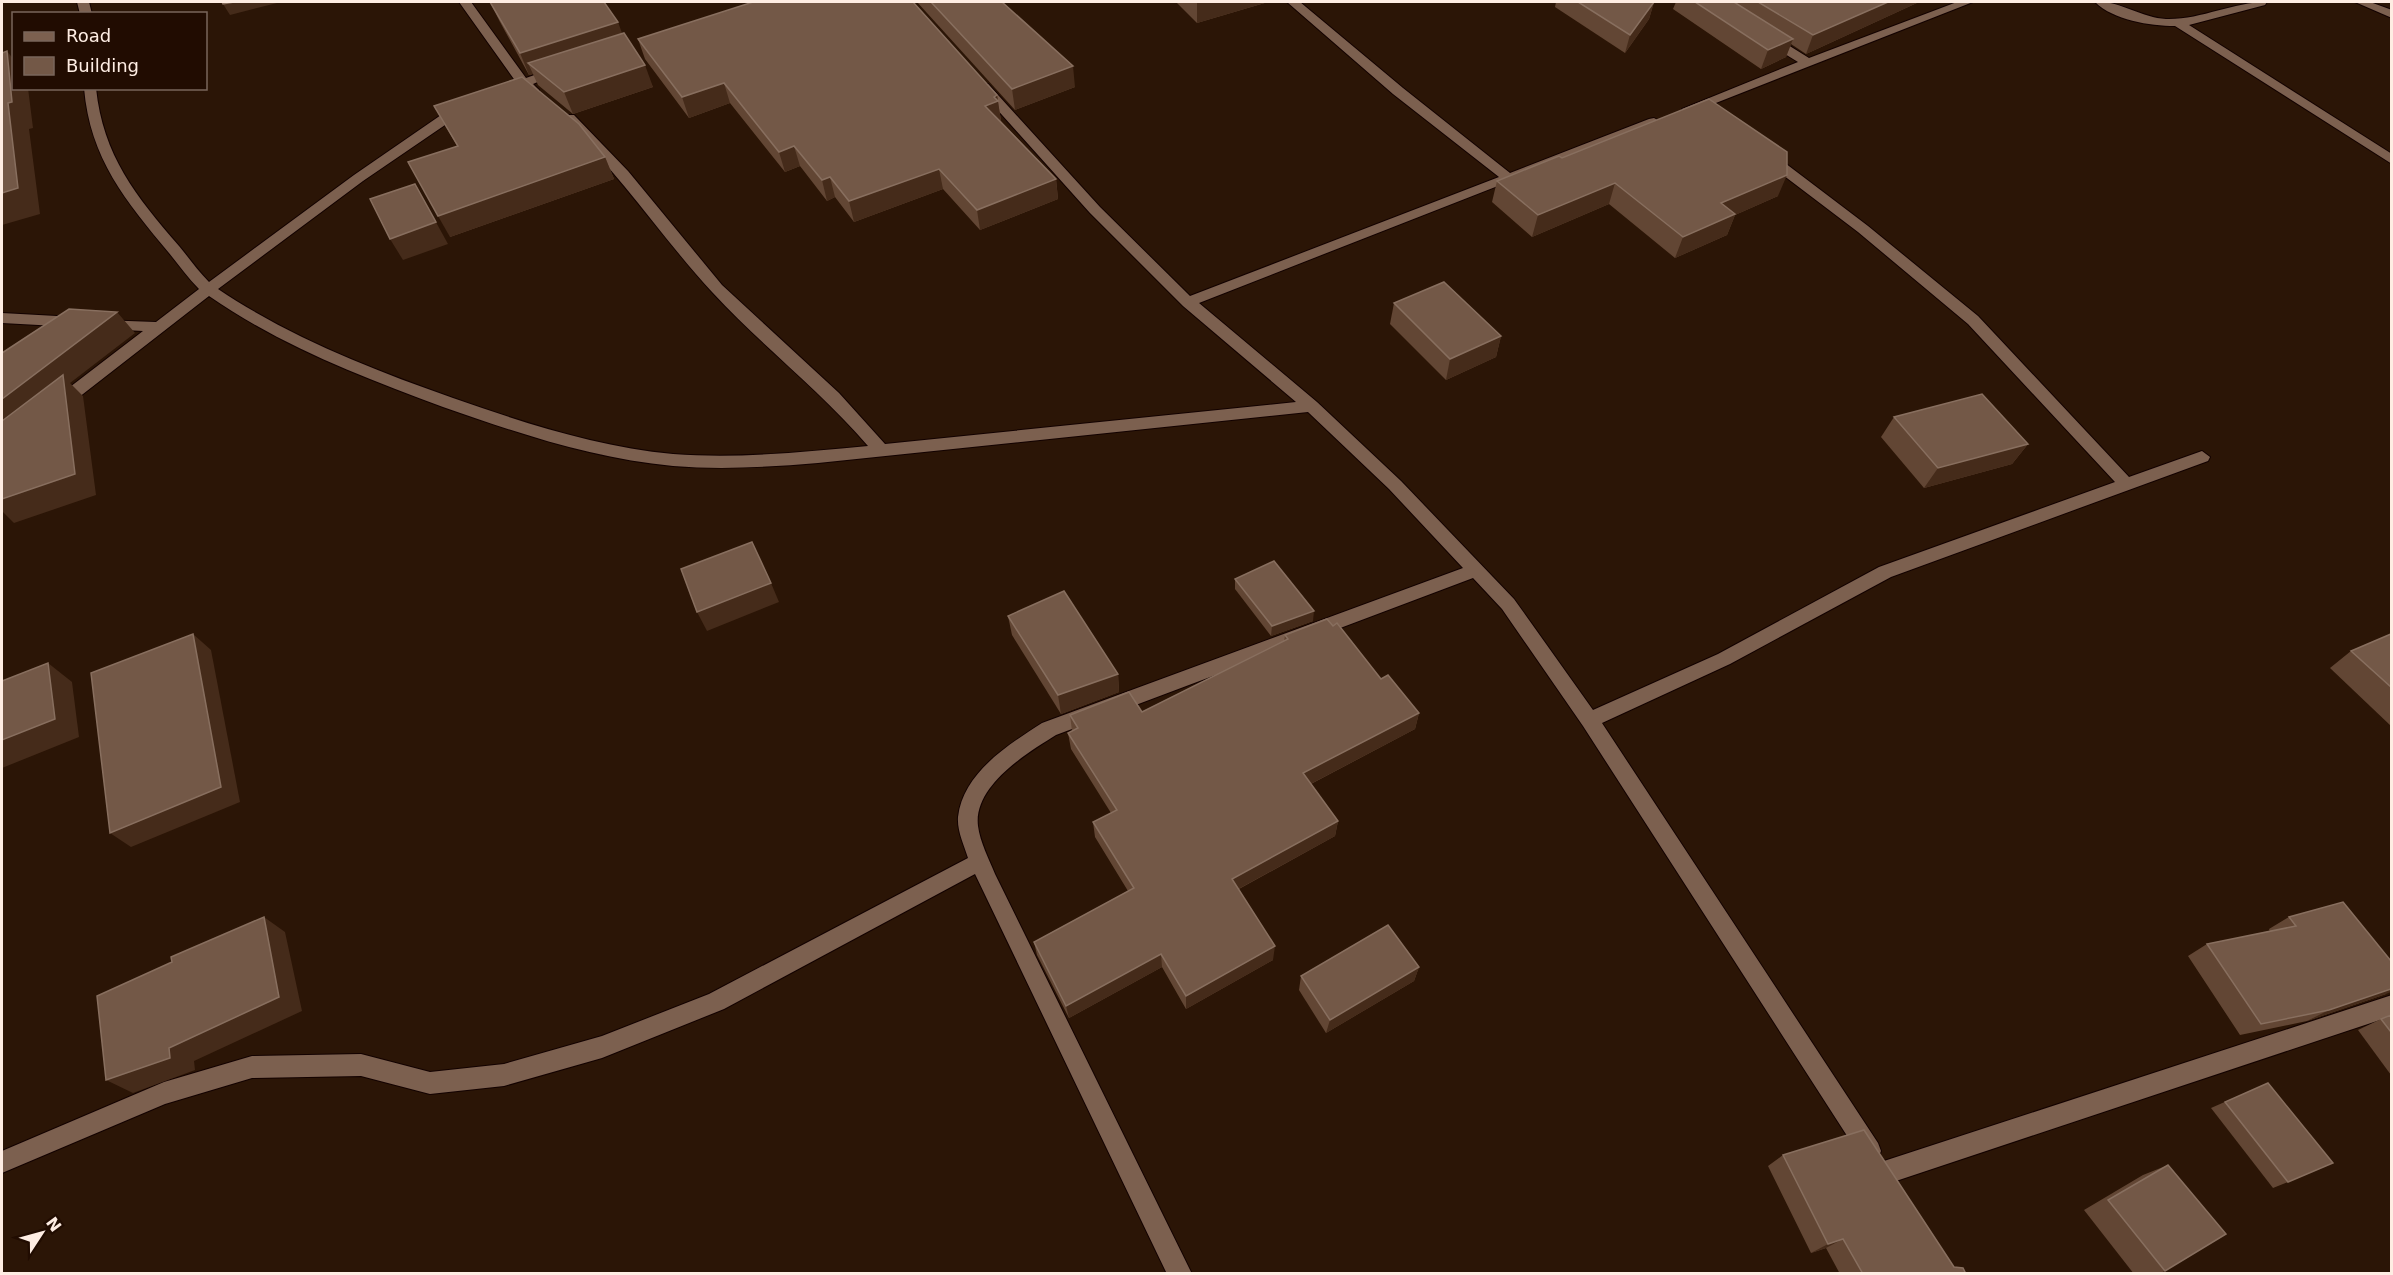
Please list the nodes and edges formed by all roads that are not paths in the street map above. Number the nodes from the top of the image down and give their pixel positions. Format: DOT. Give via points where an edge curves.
graph roads {
  1 [pos="465,2"];
  2 [pos="1293,2"];
  3 [pos="1967,2"];
  4 [pos="2102,2"];
  5 [pos="2261,2"];
  6 [pos="2361,2"];
  7 [pos="2391,15"];
  8 [pos="2180,25"];
  9 [pos="1761,33"];
  10 [pos="1808,63"];
  11 [pos="573,65"];
  12 [pos="969,72"];
  13 [pos="523,83"];
  14 [pos="90,90"];
  15 [pos="495,93"];
  16 [pos="541,97"];
  17 [pos="473,102"];
  18 [pos="559,110"];
  19 [pos="1753,147"];
  20 [pos="2391,160"];
  21 [pos="1508,177"];
  22 [pos="208,290"];
  23 [pos="1188,302"];
  24 [pos="2,318"];
  25 [pos="157,327"];
  26 [pos="1311,406"];
  27 [pos="48,412"];
  28 [pos="881,450"];
  29 [pos="2202,457"];
  30 [pos="2126,484"];
  31 [pos="1476,570"];
  32 [pos="1590,720"];
  33 [pos="979,862"];
  34 [pos="2391,1005"];
  35 [pos="2,1162"];
  36 [pos="1884,1173"];
  37 [pos="1897,1193"];
  38 [pos="1180,1274"];
  1 -- 13 [label="street"];
  2 -- 21 [label="street"];
  3 -- 10 [label="street"];
  4 -- 8 [label="street" via="2129,15"];
  5 -- 8 [label="street"];
  6 -- 7 [label="street"];
  8 -- 20 [label="street"];
  9 -- 10 [label="street"];
  10 -- 21 [label="street" via="1700,110"];
  11 -- 13 [label="street"];
  12 -- 23 [label="street" via="1095,210"];
  13 -- 15 [label="street"];
  13 -- 16 [label="street"];
  14 -- 22 [label="street" via="95,133 105,158 139,209"];
  17 -- 22 [label="street" via="385,159"];
  18 -- 28 [label="street" via="625,173 703,273 828,392"];
  19 -- 30 [label="street" via="1803,181 1973,320"];
  21 -- 23 [label="street"];
  22 -- 25 [label="street"];
  22 -- 28 [label="street" via="291,338 358,369 483,416 554,435 635,454 710,462"];
  23 -- 26 [label="street"];
  24 -- 25 [label="street"];
  25 -- 27 [label="street"];
  26 -- 28 [label="street"];
  26 -- 31 [label="street" via="1395,485"];
  29 -- 30 [label="street"];
  30 -- 32 [label="street" via="1885,572 1724,658"];
  31 -- 32 [label="street" via="1508,604"];
  31 -- 33 [label="street" via="1049,729 1009,755 980,784 967,818"];
  32 -- 36 [label="street"];
  33 -- 35 [label="street" via="716,1002 602,1047 504,1075 430,1083 361,1065 252,1067 164,1093"];
  33 -- 38 [label="street" via="1076,1069"];
  34 -- 36 [label="street"];
  36 -- 37 [label="street"];
}
